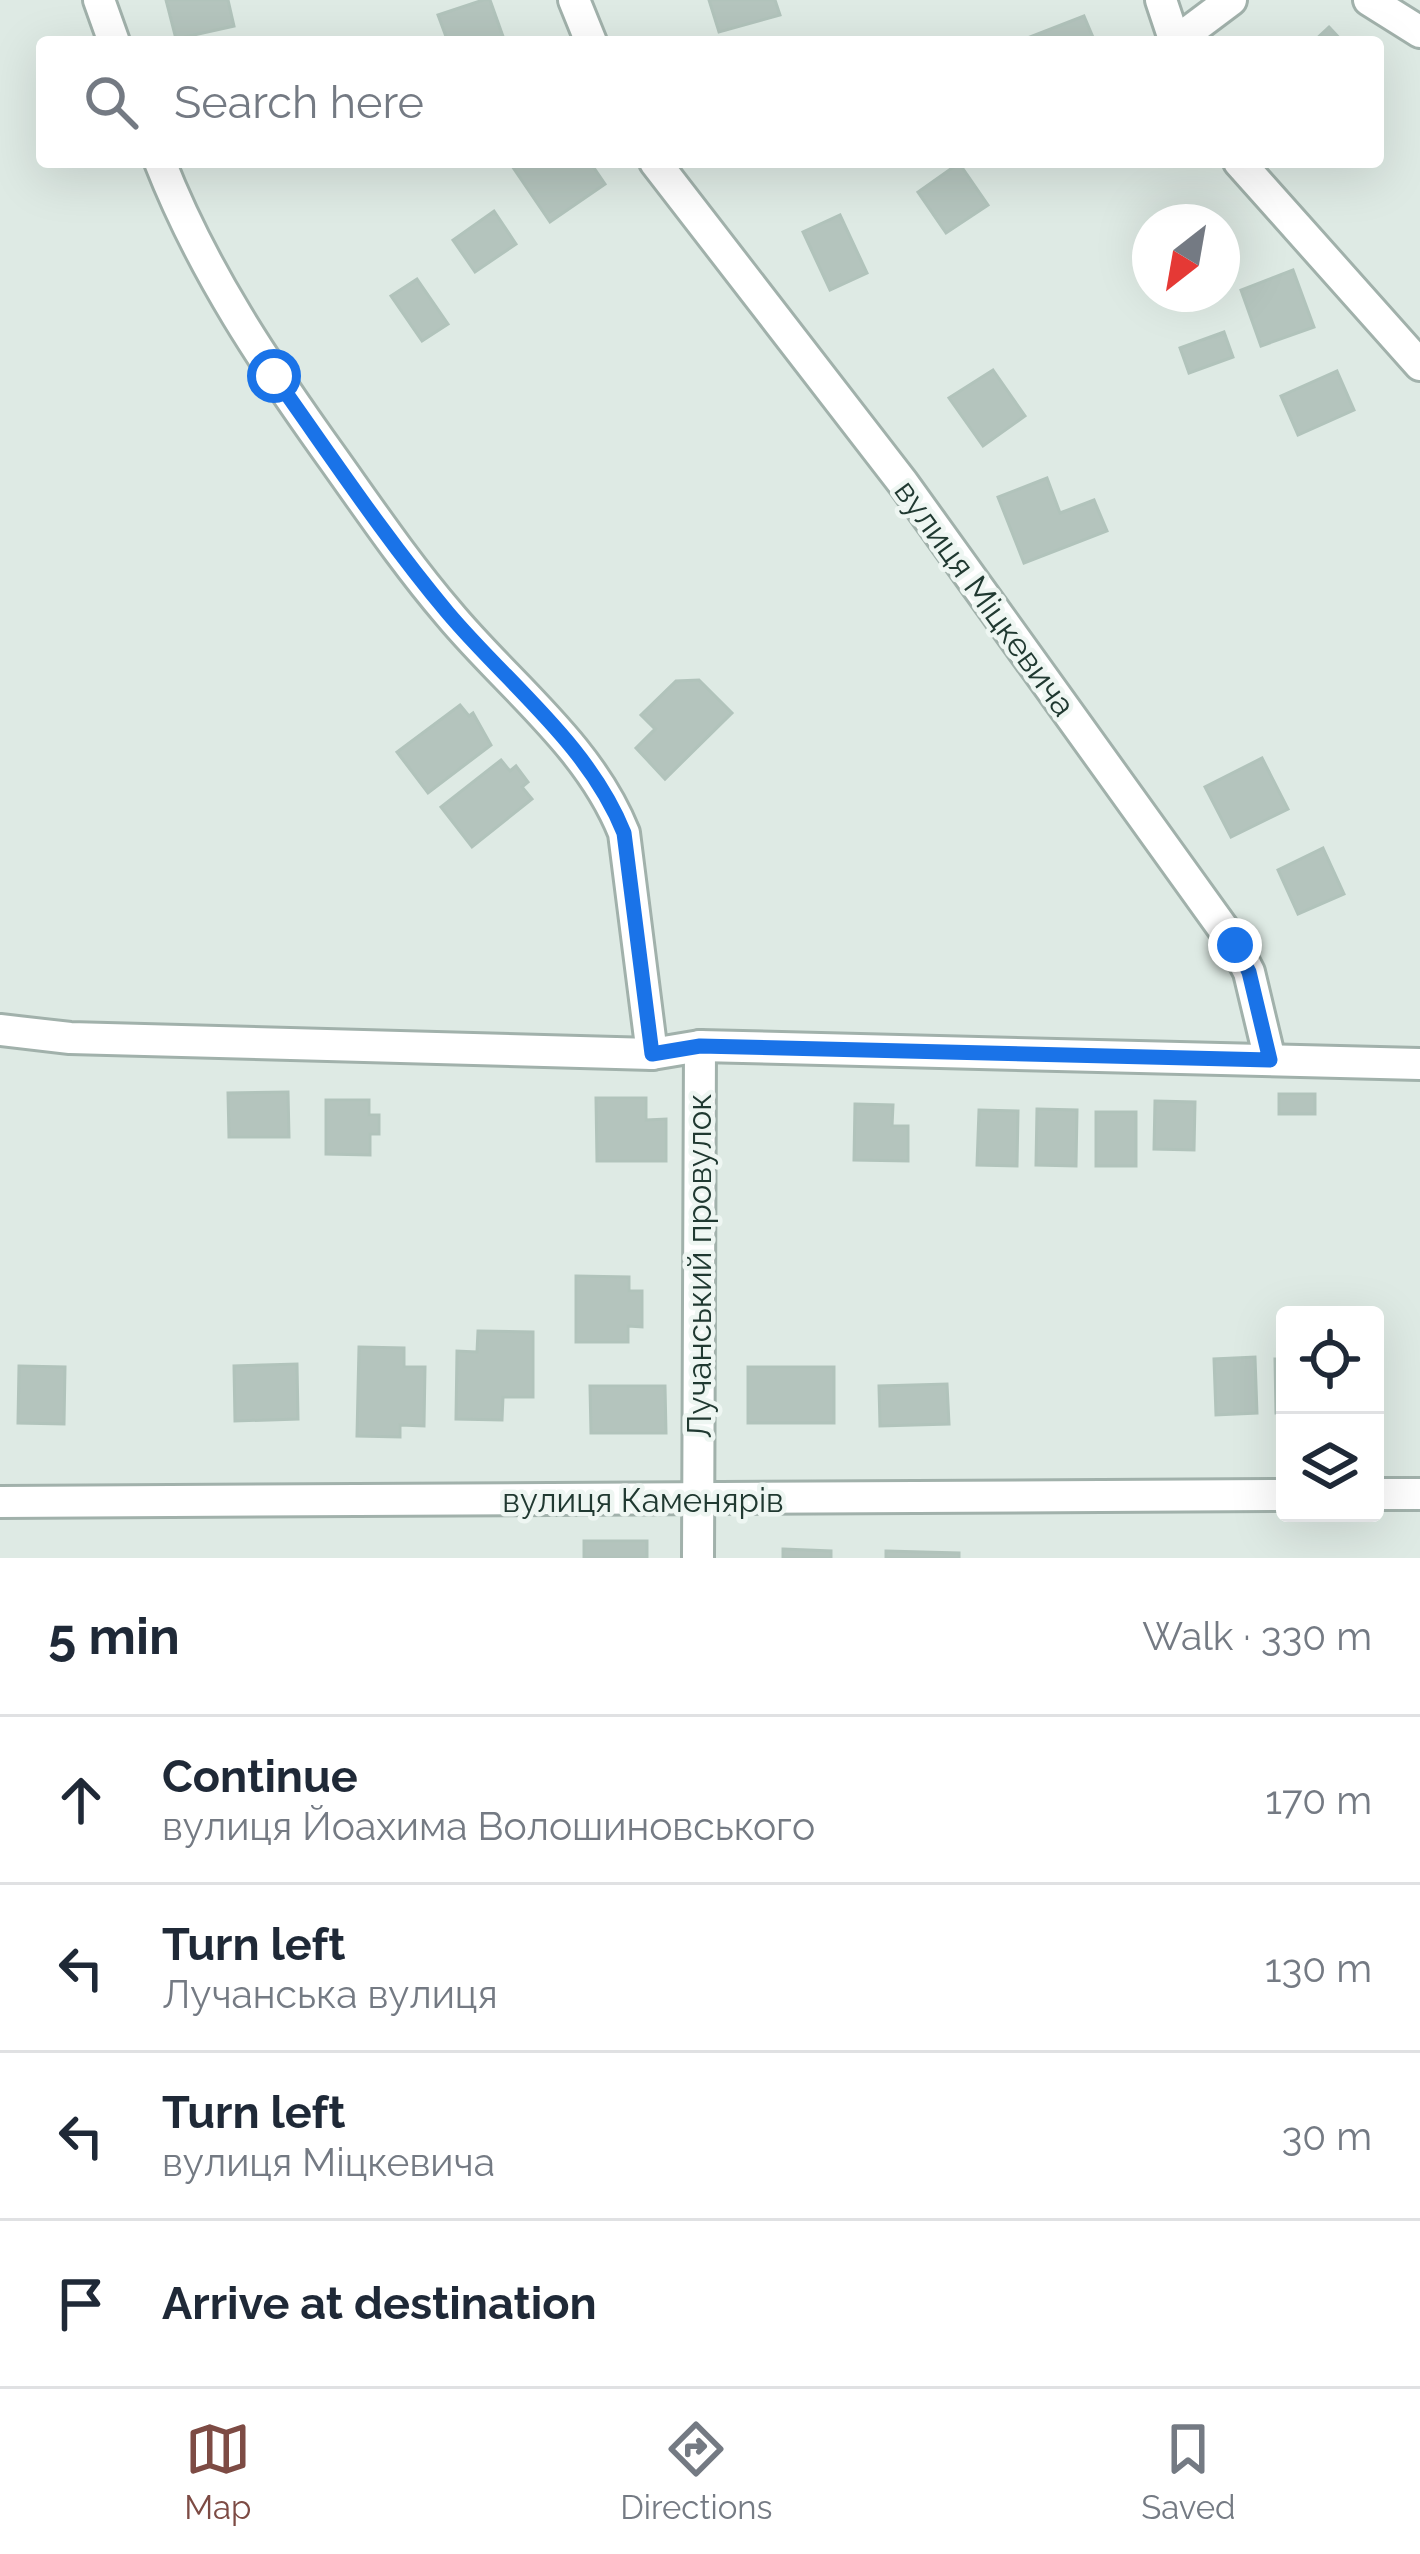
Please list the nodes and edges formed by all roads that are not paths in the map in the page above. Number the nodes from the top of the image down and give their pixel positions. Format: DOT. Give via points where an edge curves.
graph roads {
  1 [pos="99,0"];
  2 [pos="574,0"];
  3 [pos="1161,0"];
  4 [pos="1231,0"];
  5 [pos="1369,0"];
  6 [pos="1420,32"];
  7 [pos="112,36"];
  8 [pos="589,36"];
  9 [pos="1173,36"];
  10 [pos="1183,36"];
  11 [pos="163,168"];
  12 [pos="660,168"];
  13 [pos="1244,168"];
  14 [pos="1420,365"];
  15 [pos="0,1030"];
  16 [pos="700,1046"];
  17 [pos="652,1054"];
  18 [pos="1270,1060"];
  19 [pos="1420,1064"];
  20 [pos="1420,1494"];
  21 [pos="1276,1495"];
  22 [pos="1384,1495"];
  23 [pos="698,1500"];
  24 [pos="0,1502"];
  25 [pos="698,1558"];
  1 -- 7 [label="street"];
  2 -- 8 [label="street"];
  3 -- 9 [label="street"];
  4 -- 10 [label="street"];
  5 -- 6 [label="street"];
  11 -- 17 [label="street" via="201,255 274,376 413,571 568,743 613,805 624,833"];
  12 -- 18 [label="street, вулиця Міцкевича" via="903,483 1235,945"];
  13 -- 14 [label="street"];
  15 -- 17 [label="street"];
  16 -- 17 [label="street"];
  16 -- 18 [label="street"];
  16 -- 23 [label="street, Лучанський провулок"];
  18 -- 19 [label="street"];
  20 -- 22 [label="street"];
  21 -- 23 [label="street, вулиця Каменярів"];
  23 -- 24 [label="street, вулиця Каменярів"];
  23 -- 25 [label="street, Лучанський провулок"];
}
